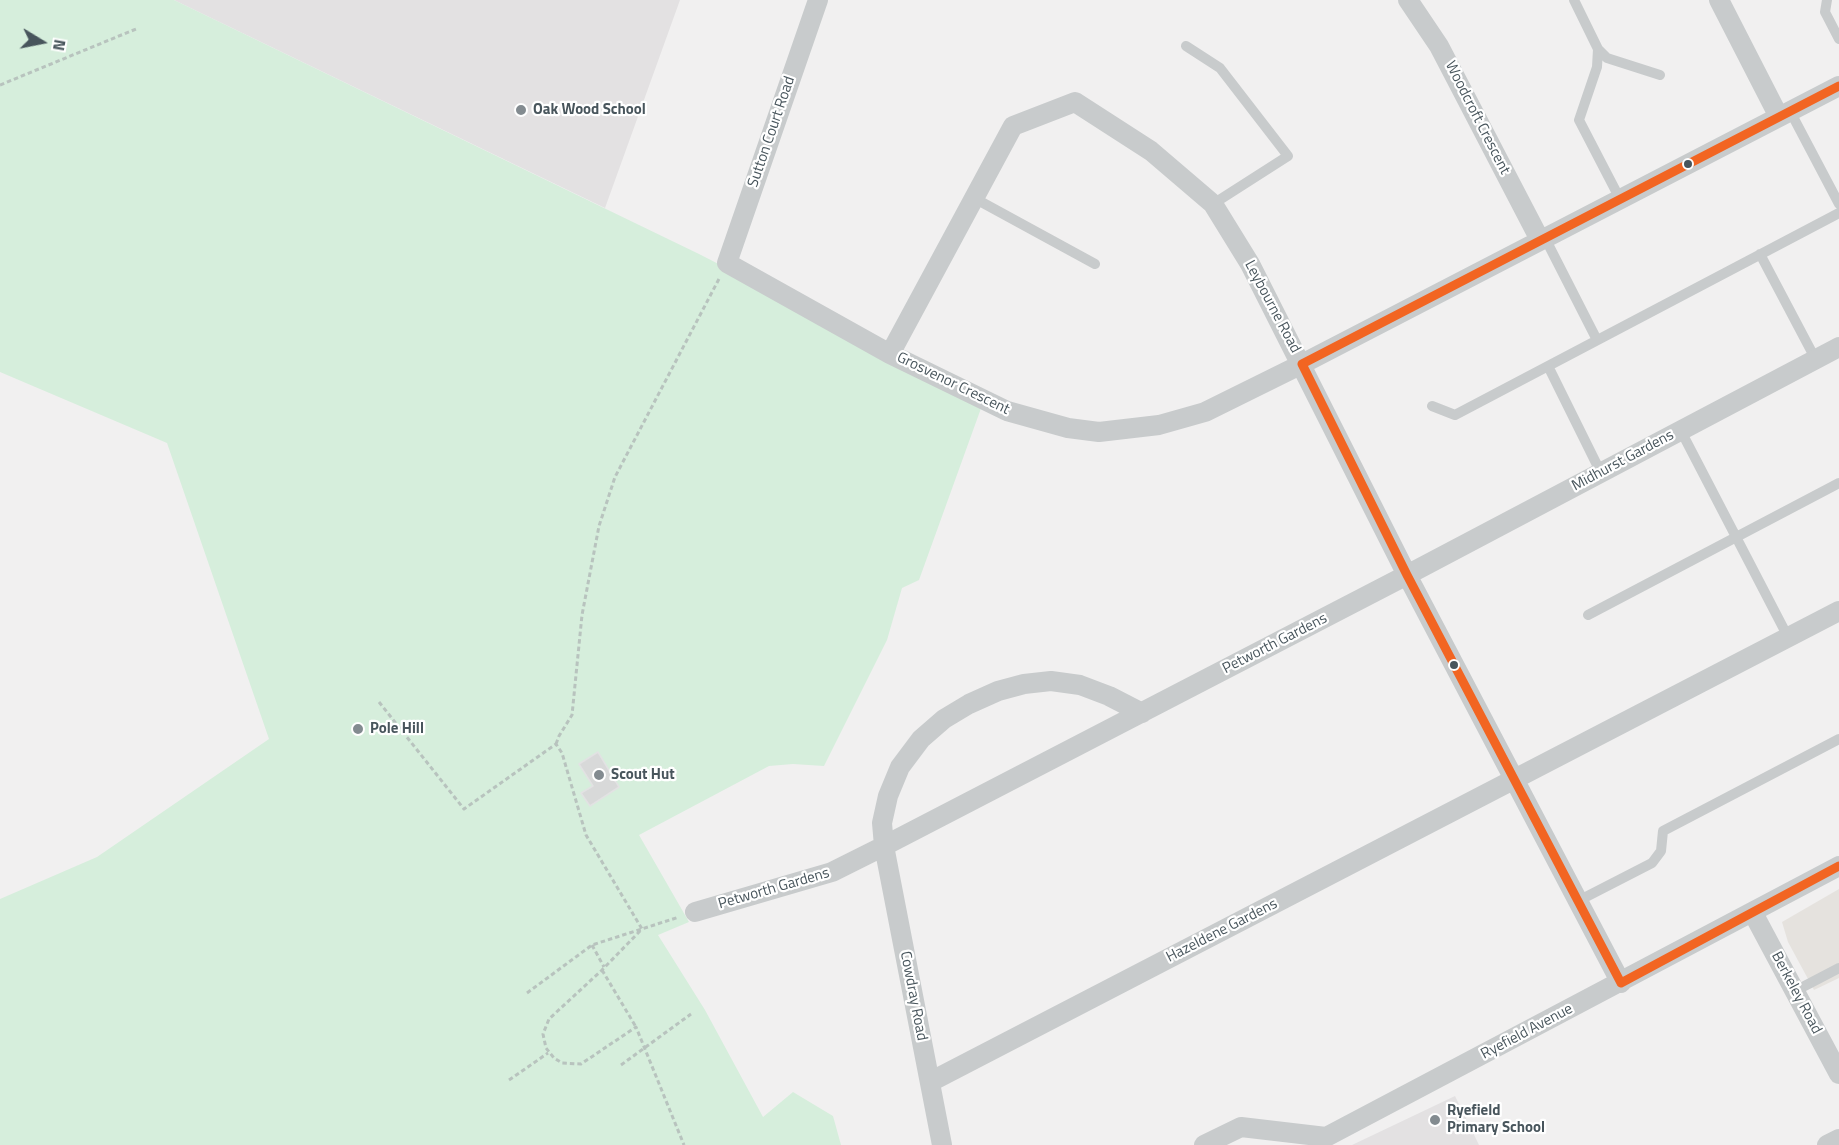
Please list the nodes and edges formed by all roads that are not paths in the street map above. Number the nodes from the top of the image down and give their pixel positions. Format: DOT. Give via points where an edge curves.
graph roads {
  1 [pos="818,0"];
  2 [pos="1408,0"];
  3 [pos="1574,0"];
  4 [pos="1719,0"];
  5 [pos="1827,0"];
  6 [pos="1839,39"];
  7 [pos="1186,46"];
  8 [pos="1598,49"];
  9 [pos="1660,75"];
  10 [pos="1839,86"];
  11 [pos="1785,114"];
  12 [pos="974,198"];
  13 [pos="1620,199"];
  14 [pos="1213,204"];
  15 [pos="1839,204"];
  16 [pos="1839,213"];
  17 [pos="1543,239"];
  18 [pos="1760,254"];
  19 [pos="727,263"];
  20 [pos="1095,264"];
  21 [pos="1597,340"];
  22 [pos="1839,348"];
  23 [pos="890,354"];
  24 [pos="1816,360"];
  25 [pos="1302,364"];
  26 [pos="1548,366"];
  27 [pos="1432,406"];
  28 [pos="1681,431"];
  29 [pos="1601,473"];
  30 [pos="1839,483"];
  31 [pos="1736,537"];
  32 [pos="1407,575"];
  33 [pos="1839,611"];
  34 [pos="1588,615"];
  35 [pos="1788,637"];
  36 [pos="1142,713"];
  37 [pos="1839,739"];
  38 [pos="1514,780"];
  39 [pos="884,846"];
  40 [pos="1839,866"];
  41 [pos="1578,901"];
  42 [pos="695,912"];
  43 [pos="1753,913"];
  44 [pos="1839,968"];
  45 [pos="1621,983"];
  46 [pos="1795,991"];
  47 [pos="1839,1074"];
  48 [pos="930,1082"];
  49 [pos="1839,1139"];
  50 [pos="1327,1141"];
  51 [pos="942,1145"];
  52 [pos="1204,1145"];
  53 [pos="1827,1145"];
  1 -- 19 [label="street, Sutton Court Road"];
  2 -- 17 [label="street, Woodcroft Crescent" via="1439,46"];
  3 -- 8 [label="lane"];
  4 -- 11 [label="street"];
  5 -- 6 [label="lane" via="1824,12"];
  7 -- 14 [label="lane" via="1220,68 1288,156"];
  8 -- 9 [label="lane" via="1607,58"];
  8 -- 13 [label="lane" via="1597,67 1579,120"];
  10 -- 11 [label="street, Grosvenor Crescent"];
  11 -- 13 [label="street, Grosvenor Crescent"];
  11 -- 15 [label="lane"];
  12 -- 14 [label="street, Leybourne Road" via="1013,126 1075,102 1151,152"];
  12 -- 20 [label="lane"];
  12 -- 23 [label="street, Leybourne Road"];
  13 -- 17 [label="street, Grosvenor Crescent"];
  14 -- 25 [label="street, Leybourne Road" via="1250,264"];
  16 -- 18 [label="lane"];
  17 -- 21 [label="lane"];
  17 -- 25 [label="street, Grosvenor Crescent"];
  18 -- 21 [label="lane"];
  18 -- 24 [label="lane"];
  19 -- 23 [label="street, Grosvenor Crescent"];
  21 -- 26 [label="lane"];
  22 -- 24 [label="street, Midhurst Gardens"];
  23 -- 25 [label="street, Grosvenor Crescent" via="1007,411 1099,432 1159,425 1205,411"];
  24 -- 28 [label="street, Midhurst Gardens"];
  25 -- 32 [label="street, Leybourne Road"];
  26 -- 27 [label="lane" via="1455,415"];
  26 -- 29 [label="lane"];
  28 -- 29 [label="street, Midhurst Gardens"];
  28 -- 31 [label="lane"];
  29 -- 32 [label="street, Midhurst Gardens"];
  30 -- 31 [label="lane"];
  31 -- 34 [label="lane"];
  31 -- 35 [label="lane"];
  32 -- 36 [label="street, Petworth Gardens"];
  32 -- 38 [label="street, Leybourne Road"];
  33 -- 35 [label="street"];
  35 -- 38 [label="street"];
  36 -- 39 [label="street, Petworth Gardens"];
  36 -- 39 [label="street" via="1100,692 1051,681 1024,684 969,704 921,739 900,767 882,824"];
  37 -- 41 [label="lane" via="1663,831 1661,851 1652,863"];
  38 -- 41 [label="street, Leybourne Road"];
  38 -- 48 [label="street, Hazeldene Gardens"];
  39 -- 42 [label="street, Petworth Gardens" via="832,872"];
  39 -- 48 [label="street, Cowdray Road"];
  40 -- 43 [label="street, Ryefield Avenue"];
  41 -- 45 [label="street, Leybourne Road"];
  43 -- 45 [label="street, Ryefield Avenue"];
  43 -- 46 [label="street, Berkeley Road"];
  44 -- 46 [label="lane"];
  45 -- 50 [label="street, Ryefield Avenue"];
  46 -- 47 [label="street, Berkeley Road"];
  48 -- 51 [label="street, Cowdray Road"];
  49 -- 53 [label="street"];
  50 -- 52 [label="street, Ryefield Avenue" via="1241,1127"];
}
